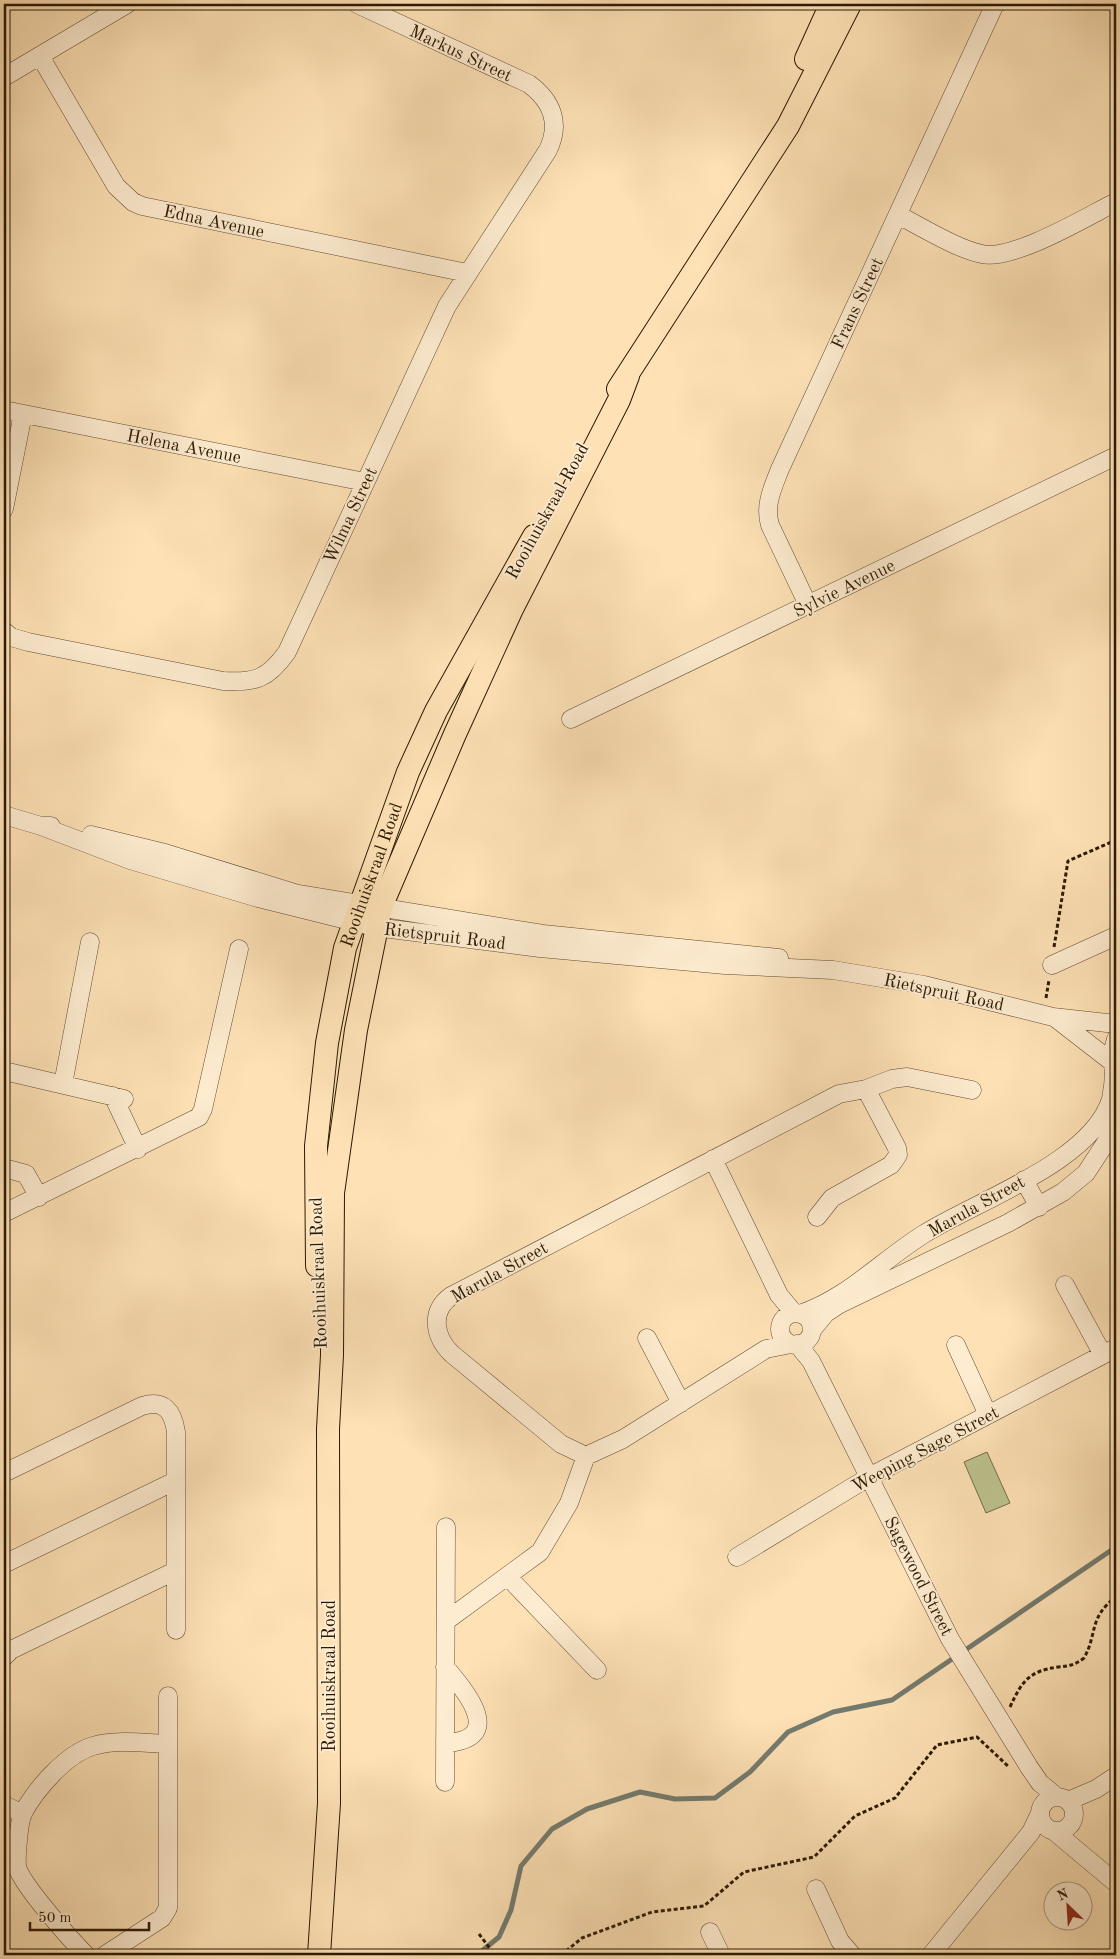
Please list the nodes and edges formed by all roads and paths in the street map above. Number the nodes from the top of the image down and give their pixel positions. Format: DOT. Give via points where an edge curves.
graph roads {
  1 [pos="127,4"];
  2 [pos="357,4"];
  3 [pos="831,4"];
  4 [pos="850,4"];
  5 [pos="994,4"];
  6 [pos="40,56"];
  7 [pos="4,77"];
  8 [pos="554,114"];
  9 [pos="770,151"];
  10 [pos="1116,202"];
  11 [pos="898,215"];
  12 [pos="467,273"];
  13 [pos="4,410"];
  14 [pos="23,414"];
  15 [pos="1116,456"];
  16 [pos="365,482"];
  17 [pos="4,508"];
  18 [pos="808,605"];
  19 [pos="4,631"];
  20 [pos="571,719"];
  21 [pos="4,815"];
  22 [pos="1116,840"];
  23 [pos="367,915"];
  24 [pos="1116,936"];
  25 [pos="90,942"];
  26 [pos="239,949"];
  27 [pos="1052,965"];
  28 [pos="1048,1016"];
  29 [pos="1116,1024"];
  30 [pos="1116,1039"];
  31 [pos="1114,1068"];
  32 [pos="4,1070"];
  33 [pos="63,1084"];
  34 [pos="866,1089"];
  35 [pos="972,1090"];
  36 [pos="1116,1127"];
  37 [pos="138,1149"];
  38 [pos="713,1159"];
  39 [pos="4,1168"];
  40 [pos="1024,1180"];
  41 [pos="39,1196"];
  42 [pos="1039,1207"];
  43 [pos="4,1214"];
  44 [pos="818,1217"];
  45 [pos="1065,1285"];
  46 [pos="796,1329"];
  47 [pos="647,1338"];
  48 [pos="956,1345"];
  49 [pos="1110,1351"];
  50 [pos="681,1403"];
  51 [pos="988,1415"];
  52 [pos="586,1456"];
  53 [pos="4,1473"];
  54 [pos="869,1477"];
  55 [pos="175,1481"];
  56 [pos="446,1527"];
  57 [pos="737,1557"];
  58 [pos="4,1564"];
  59 [pos="176,1571"];
  60 [pos="508,1576"];
  61 [pos="1116,1597"];
  62 [pos="446,1621"];
  63 [pos="176,1630"];
  64 [pos="4,1657"];
  65 [pos="446,1667"];
  66 [pos="597,1670"];
  67 [pos="168,1696"];
  68 [pos="1008,1710"];
  69 [pos="445,1743"];
  70 [pos="168,1744"];
  71 [pos="1029,1767"];
  72 [pos="1116,1776"];
  73 [pos="445,1782"];
  74 [pos="329,1803"];
  75 [pos="4,1805"];
  76 [pos="23,1814"];
  77 [pos="1054,1817"];
  78 [pos="1116,1883"];
  79 [pos="816,1889"];
  80 [pos="710,1932"];
  81 [pos="479,1934"];
  82 [pos="938,1952"];
  83 [pos="86,1955"];
  84 [pos="105,1955"];
  85 [pos="320,1955"];
  86 [pos="335,1955"];
  87 [pos="494,1955"];
  88 [pos="561,1955"];
  89 [pos="721,1955"];
  90 [pos="852,1955"];
  1 -- 6 [label="street"];
  2 -- 8 [label="street, Markus Street" via="529,84 544,96"];
  3 -- 9 [label="main road, Rooihuiskraal Road" via="793,88"];
  4 -- 9 [label="main road, Rooihuiskraal Road" via="803,100"];
  5 -- 11 [label="street, Frans Street"];
  6 -- 7 [label="street"];
  6 -- 12 [label="street, Edna Avenue" via="116,186 133,202"];
  8 -- 12 [label="street, Wilma Street" via="548,150"];
  9 -- 23 [label="main road, Rooihuiskraal Road" via="628,376 601,436 512,609"];
  10 -- 11 [label="street" via="1030,244 991,255 965,248"];
  11 -- 18 [label="street, Frans Street" via="780,469 768,502 770,525"];
  12 -- 16 [label="street, Wilma Street" via="437,325"];
  13 -- 14 [label="street, Helena Avenue"];
  14 -- 16 [label="street, Helena Avenue"];
  14 -- 17 [label="street"];
  15 -- 18 [label="street, Sylvie Avenue"];
  16 -- 19 [label="street, Wilma Street" via="286,652 264,677 246,682 222,682 28,642 11,637"];
  18 -- 20 [label="street, Sylvie Avenue"];
  21 -- 23 [label="street, Rietspruit Road" via="130,860 258,898"];
  22 -- 27 [label="path" via="1068,861"];
  23 -- 28 [label="street, Rietspruit Road" via="540,948 726,965 834,970 924,985"];
  23 -- 74 [label="main road, Rooihuiskraal Road" via="356,1030 333,1193 328,1429"];
  24 -- 27 [label="street"];
  25 -- 33 [label="street"];
  26 -- 37 [label="street" via="200,1117"];
  27 -- 28 [label="path"];
  28 -- 29 [label="street, Rietspruit Road"];
  28 -- 31 [label="street, Rietspruit Road"];
  30 -- 31 [label="street, Marula Street"];
  31 -- 40 [label="street, Marula Street" via="1110,1100 1093,1129 1064,1156"];
  32 -- 33 [label="street"];
  33 -- 37 [label="street" via="118,1098"];
  34 -- 35 [label="street, Marula Street" via="908,1077"];
  34 -- 38 [label="street, Marula Street" via="839,1094"];
  34 -- 44 [label="street" via="897,1148 896,1160 840,1192"];
  36 -- 42 [label="street, Marula Street" via="1086,1173"];
  37 -- 41 [label="street"];
  38 -- 46 [label="street, Sagewood Street"];
  38 -- 52 [label="street, Marula Street" via="451,1296 439,1310 438,1332 448,1351 561,1444"];
  39 -- 41 [label="street" via="26,1174"];
  40 -- 42 [label="street"];
  40 -- 46 [label="street, Marula Street" via="924,1233"];
  41 -- 43 [label="street"];
  42 -- 46 [label="street, Marula Street" via="838,1305"];
  45 -- 49 [label="street"];
  46 -- 50 [label="street, Marula Street"];
  46 -- 54 [label="street, Sagewood Street"];
  47 -- 50 [label="street"];
  48 -- 51 [label="street"];
  49 -- 51 [label="street, Weeping Sage Street"];
  50 -- 52 [label="street, Marula Street" via="606,1449"];
  51 -- 54 [label="street, Weeping Sage Street"];
  52 -- 60 [label="street" via="569,1503 546,1544 536,1556"];
  53 -- 55 [label="street" via="142,1406 155,1403 166,1407 175,1423"];
  54 -- 57 [label="street, Weeping Sage Street"];
  54 -- 71 [label="street, Sagewood Street" via="950,1639"];
  55 -- 58 [label="street"];
  55 -- 59 [label="street"];
  56 -- 62 [label="street"];
  59 -- 63 [label="street"];
  59 -- 64 [label="street" via="11,1650"];
  60 -- 62 [label="street"];
  60 -- 66 [label="street"];
  61 -- 68 [label="path" via="1094,1623 1084,1658 1072,1666 1040,1669 1029,1676"];
  62 -- 65 [label="street"];
  65 -- 69 [label="street"];
  65 -- 69 [label="street" via="473,1704 478,1723 468,1739"];
  67 -- 70 [label="street"];
  69 -- 73 [label="street"];
  70 -- 76 [label="street" via="101,1744 87,1748 59,1767"];
  70 -- 84 [label="street" via="168,1908 162,1918"];
  71 -- 77 [label="street, Sagewood Street" via="1040,1783"];
  71 -- 88 [label="path" via="1012,1770 977,1737 937,1745 895,1798 855,1816 814,1857 744,1872 704,1906 652,1912 582,1938"];
  72 -- 77 [label="street"];
  74 -- 85 [label="main road, Rooihuiskraal Road"];
  74 -- 86 [label="main road, Rooihuiskraal Road" via="336,1860"];
  75 -- 76 [label="street"];
  76 -- 83 [label="street" via="17,1861 20,1874"];
  77 -- 78 [label="street, Sagewood Street" via="1085,1856"];
  77 -- 82 [label="street"];
  79 -- 90 [label="street" via="840,1941"];
  80 -- 89 [label="street"];
  81 -- 87 [label="path"];
}
